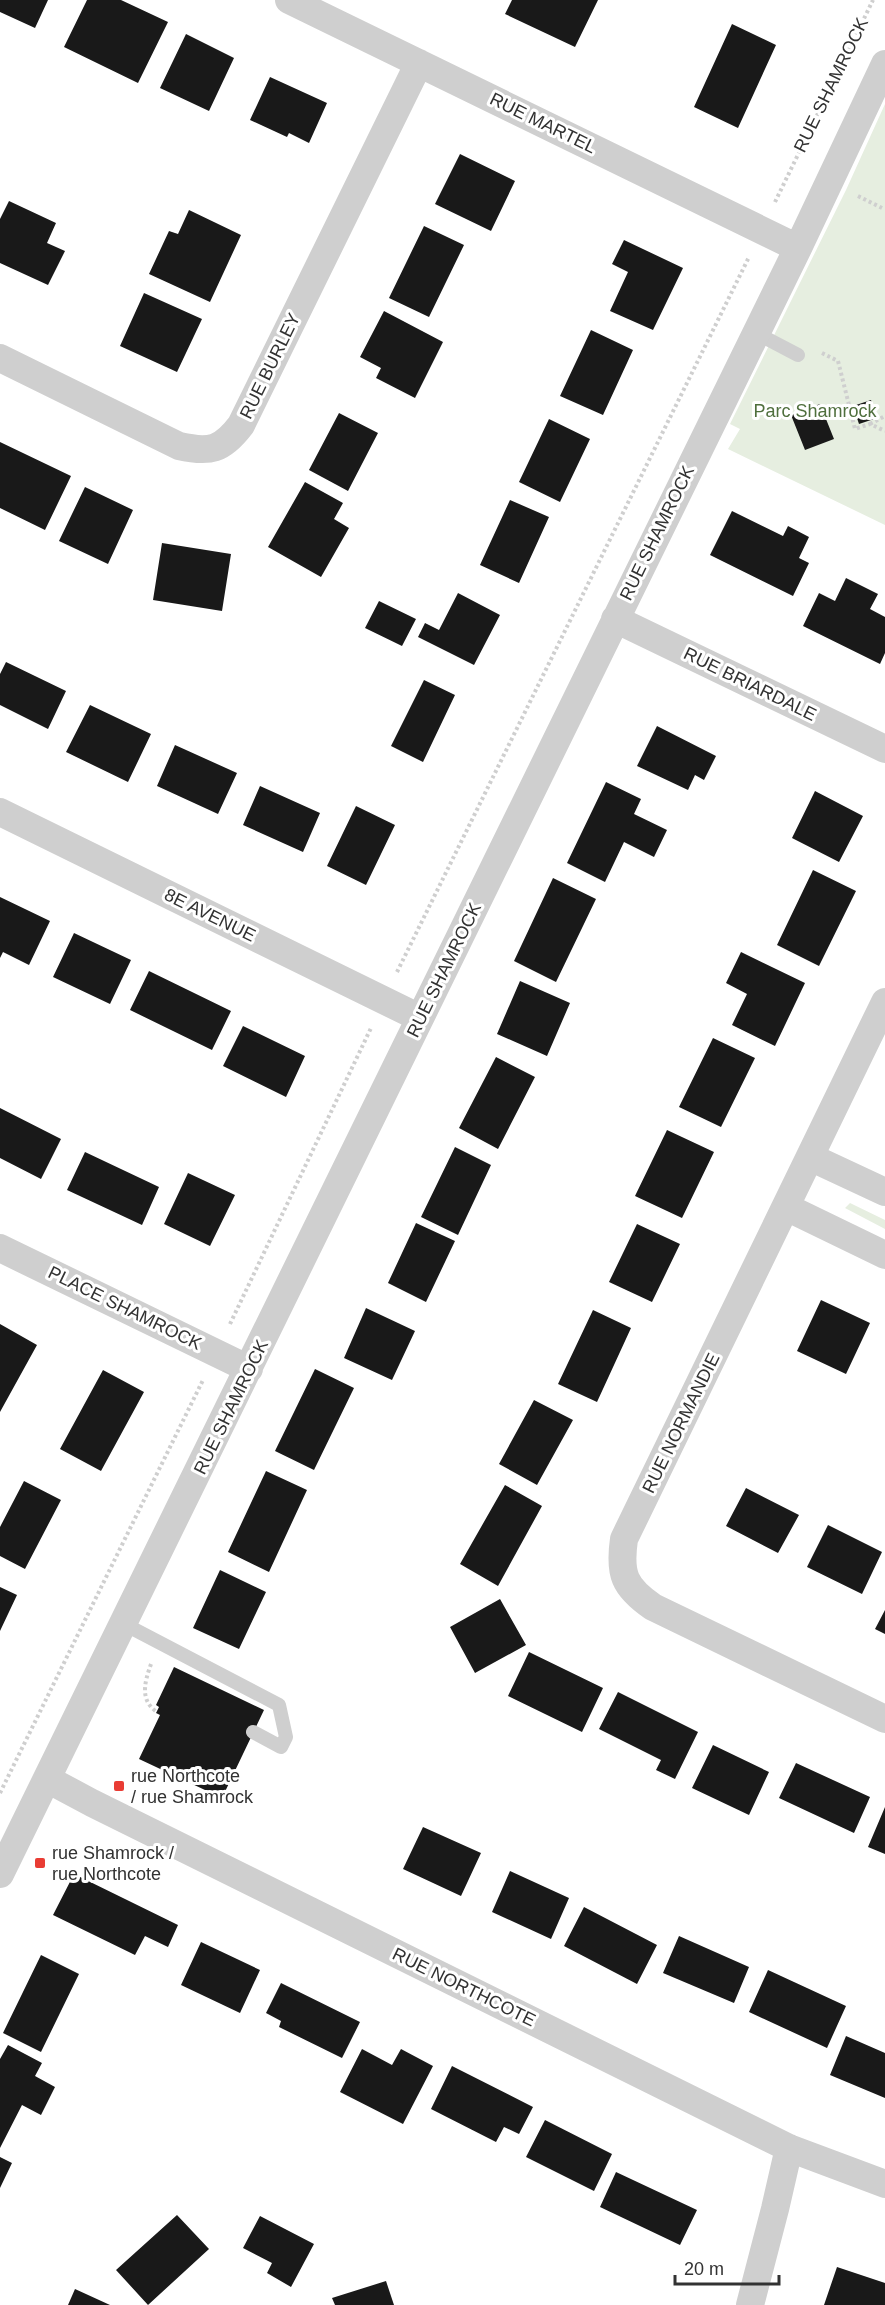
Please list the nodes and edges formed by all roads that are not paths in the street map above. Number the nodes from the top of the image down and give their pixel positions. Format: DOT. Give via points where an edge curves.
graph roads {
  1 [pos="289,0"];
  2 [pos="419,63"];
  3 [pos="885,64"];
  4 [pos="798,248"];
  5 [pos="756,333"];
  6 [pos="798,355"];
  7 [pos="0,358"];
  8 [pos="615,619"];
  9 [pos="885,749"];
  10 [pos="0,812"];
  11 [pos="885,1002"];
  12 [pos="420,1018"];
  13 [pos="810,1157"];
  14 [pos="885,1192"];
  15 [pos="786,1207"];
  16 [pos="0,1248"];
  17 [pos="885,1255"];
  18 [pos="249,1369"];
  19 [pos="124,1624"];
  20 [pos="885,1719"];
  21 [pos="253,1732"];
  22 [pos="47,1779"];
  23 [pos="0,1874"];
  24 [pos="789,2148"];
  25 [pos="885,2184"];
  26 [pos="750,2305"];
  1 -- 2 [label="street, RUE MARTEL"];
  2 -- 4 [label="street, RUE MARTEL"];
  2 -- 7 [label="street, RUE BURLEY" via="241,425 216,449 179,446"];
  3 -- 4 [label="street, RUE SHAMROCK"];
  4 -- 5 [label="street, RUE SHAMROCK"];
  5 -- 6 [label="lane"];
  5 -- 8 [label="street, RUE SHAMROCK"];
  8 -- 9 [label="street, RUE BRIARDALE"];
  8 -- 12 [label="street, RUE SHAMROCK"];
  10 -- 12 [label="street, 8E AVENUE"];
  11 -- 13 [label="street, RUE NORMANDIE"];
  12 -- 18 [label="street, RUE SHAMROCK"];
  13 -- 14 [label="street"];
  13 -- 15 [label="street, RUE NORMANDIE"];
  15 -- 17 [label="street"];
  15 -- 20 [label="street, RUE NORMANDIE" via="624,1539 621,1560 625,1581 653,1607"];
  16 -- 18 [label="street, PLACE SHAMROCK"];
  18 -- 19 [label="street, RUE SHAMROCK"];
  19 -- 21 [label="lane" via="279,1705 286,1737 281,1747"];
  19 -- 22 [label="street, RUE SHAMROCK"];
  22 -- 23 [label="street, RUE SHAMROCK"];
  22 -- 24 [label="street, RUE NORTHCOTE"];
  24 -- 25 [label="street, RUE NORTHCOTE"];
  24 -- 26 [label="street"];
}
